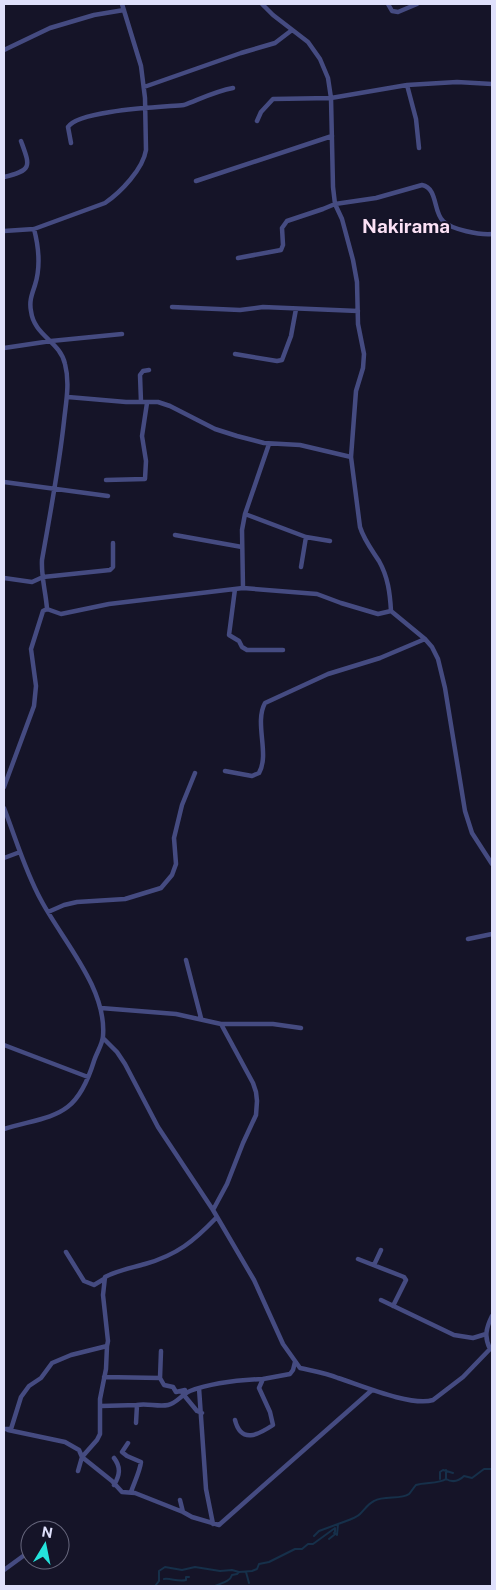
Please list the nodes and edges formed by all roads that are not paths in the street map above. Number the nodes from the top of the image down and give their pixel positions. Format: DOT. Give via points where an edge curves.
graph roads {
  1 [pos="122,4"];
  2 [pos="262,4"];
  3 [pos="388,4"];
  4 [pos="417,4"];
  5 [pos="124,10"];
  6 [pos="292,30"];
  7 [pos="4,50"];
  8 [pos="492,84"];
  9 [pos="407,85"];
  10 [pos="144,87"];
  11 [pos="233,88"];
  12 [pos="331,98"];
  13 [pos="144,109"];
  14 [pos="256,121"];
  15 [pos="332,136"];
  16 [pos="21,141"];
  17 [pos="71,143"];
  18 [pos="419,148"];
  19 [pos="4,177"];
  20 [pos="196,181"];
  21 [pos="335,204"];
  22 [pos="34,229"];
  23 [pos="4,230"];
  24 [pos="492,234"];
  25 [pos="238,258"];
  26 [pos="172,307"];
  27 [pos="296,309"];
  28 [pos="358,311"];
  29 [pos="122,334"];
  30 [pos="51,341"];
  31 [pos="4,348"];
  32 [pos="235,354"];
  33 [pos="149,370"];
  34 [pos="68,397"];
  35 [pos="141,402"];
  36 [pos="147,403"];
  37 [pos="269,444"];
  38 [pos="351,456"];
  39 [pos="106,480"];
  40 [pos="4,482"];
  41 [pos="55,490"];
  42 [pos="108,496"];
  43 [pos="246,514"];
  44 [pos="175,535"];
  45 [pos="306,537"];
  46 [pos="330,540"];
  47 [pos="113,543"];
  48 [pos="242,546"];
  49 [pos="301,567"];
  50 [pos="42,577"];
  51 [pos="4,578"];
  52 [pos="243,588"];
  53 [pos="235,589"];
  54 [pos="47,609"];
  55 [pos="391,611"];
  56 [pos="425,639"];
  57 [pos="283,650"];
  58 [pos="225,771"];
  59 [pos="195,773"];
  60 [pos="4,786"];
  61 [pos="4,808"];
  62 [pos="20,852"];
  63 [pos="4,858"];
  64 [pos="492,864"];
  65 [pos="48,912"];
  66 [pos="492,934"];
  67 [pos="468,939"];
  68 [pos="186,960"];
  69 [pos="101,1008"];
  70 [pos="201,1018"];
  71 [pos="222,1024"];
  72 [pos="301,1028"];
  73 [pos="104,1038"];
  74 [pos="4,1044"];
  75 [pos="88,1078"];
  76 [pos="4,1129"];
  77 [pos="213,1210"];
  78 [pos="216,1218"];
  79 [pos="381,1250"];
  80 [pos="66,1252"];
  81 [pos="358,1259"];
  82 [pos="374,1265"];
  83 [pos="104,1279"];
  84 [pos="381,1300"];
  85 [pos="393,1306"];
  86 [pos="492,1316"];
  87 [pos="486,1334"];
  88 [pos="106,1346"];
  89 [pos="491,1350"];
  90 [pos="161,1351"];
  91 [pos="295,1362"];
  92 [pos="104,1377"];
  93 [pos="160,1378"];
  94 [pos="263,1379"];
  95 [pos="198,1388"];
  96 [pos="372,1390"];
  97 [pos="184,1394"];
  98 [pos="101,1406"];
  99 [pos="137,1406"];
  100 [pos="202,1413"];
  101 [pos="235,1420"];
  102 [pos="136,1423"];
  103 [pos="6,1430"];
  104 [pos="128,1443"];
  105 [pos="82,1457"];
  106 [pos="114,1458"];
  107 [pos="78,1471"];
  108 [pos="114,1485"];
  109 [pos="131,1492"];
  110 [pos="180,1500"];
  111 [pos="183,1512"];
  112 [pos="212,1524"];
  113 [pos="20,1558"];
  114 [pos="4,1570"];
  1 -- 5 [label="street"];
  2 -- 6 [label="street"];
  3 -- 4 [label="street" via="392,11 397,12"];
  5 -- 7 [label="street" via="50,28"];
  5 -- 10 [label="street" via="139,57"];
  6 -- 10 [label="street" via="275,42"];
  6 -- 12 [label="street" via="308,42 320,59 328,78"];
  8 -- 9 [label="street"];
  9 -- 12 [label="street"];
  9 -- 18 [label="street" via="416,118"];
  10 -- 13 [label="street"];
  11 -- 13 [label="street" via="219,90 184,105"];
  12 -- 14 [label="street" via="272,100"];
  12 -- 15 [label="street"];
  13 -- 17 [label="street" via="101,113 70,123"];
  13 -- 22 [label="street" via="145,158 126,184 105,203"];
  15 -- 20 [label="street"];
  15 -- 21 [label="street"];
  16 -- 19 [label="street" via="28,165 21,172"];
  21 -- 24 [label="street" via="425,186 432,192 442,221 471,232"];
  21 -- 25 [label="street" via="284,224 281,250"];
  21 -- 28 [label="street" via="353,260"];
  22 -- 23 [label="street"];
  22 -- 30 [label="street" via="40,257 30,309 38,331"];
  26 -- 27 [label="street"];
  27 -- 28 [label="street"];
  27 -- 32 [label="street" via="282,360"];
  28 -- 38 [label="street" via="364,354 356,391"];
  29 -- 30 [label="street"];
  30 -- 31 [label="street"];
  30 -- 34 [label="street" via="66,364"];
  33 -- 35 [label="street" via="140,376"];
  34 -- 35 [label="street"];
  34 -- 41 [label="street"];
  35 -- 36 [label="street"];
  36 -- 37 [label="street" via="170,406 215,428"];
  36 -- 39 [label="street" via="142,436 145,479"];
  37 -- 38 [label="street" via="300,445"];
  37 -- 43 [label="street"];
  38 -- 55 [label="street" via="360,527 385,573"];
  40 -- 41 [label="street"];
  41 -- 42 [label="street"];
  41 -- 50 [label="street" via="42,560"];
  43 -- 45 [label="street"];
  43 -- 48 [label="street"];
  44 -- 48 [label="street"];
  45 -- 46 [label="street"];
  45 -- 49 [label="street"];
  47 -- 50 [label="street" via="113,567 110,570"];
  48 -- 52 [label="street"];
  50 -- 51 [label="street" via="32,582"];
  50 -- 54 [label="street"];
  52 -- 53 [label="street"];
  52 -- 55 [label="street" via="317,594 378,614"];
  53 -- 54 [label="street" via="109,604 61,614"];
  53 -- 57 [label="street" via="229,635 247,650"];
  54 -- 60 [label="street" via="43,611 32,649 36,686 34,706"];
  55 -- 56 [label="street"];
  56 -- 58 [label="street" via="380,658 328,674 265,703 259,773 252,776"];
  56 -- 64 [label="street" via="432,647 441,670 472,833"];
  59 -- 65 [label="street" via="182,805 174,838 176,864 161,888 125,899 77,902"];
  61 -- 62 [label="street"];
  62 -- 63 [label="street"];
  62 -- 65 [label="street"];
  65 -- 69 [label="street" via="90,981"];
  66 -- 67 [label="street"];
  68 -- 70 [label="street"];
  69 -- 70 [label="street"];
  69 -- 73 [label="street"];
  70 -- 71 [label="street"];
  71 -- 72 [label="street" via="273,1024"];
  71 -- 77 [label="street" via="253,1083 257,1101 256,1115"];
  73 -- 75 [label="street"];
  73 -- 77 [label="street" via="125,1064 158,1127"];
  74 -- 75 [label="street"];
  75 -- 76 [label="street" via="74,1102 65,1110"];
  77 -- 78 [label="street"];
  78 -- 83 [label="street" via="197,1238 177,1252 121,1270"];
  78 -- 91 [label="street" via="254,1280 272,1322"];
  79 -- 82 [label="street"];
  80 -- 83 [label="street" via="84,1281 94,1285"];
  81 -- 82 [label="street"];
  82 -- 85 [label="street" via="406,1280"];
  83 -- 88 [label="street"];
  84 -- 85 [label="street"];
  85 -- 87 [label="street" via="454,1335 473,1338"];
  86 -- 87 [label="street"];
  87 -- 89 [label="street"];
  88 -- 92 [label="street"];
  88 -- 103 [label="street" via="52,1363 21,1397 13,1426"];
  89 -- 96 [label="street" via="463,1378 433,1400 417,1401"];
  90 -- 93 [label="street"];
  91 -- 94 [label="street" via="290,1374"];
  91 -- 96 [label="street" via="300,1368"];
  92 -- 93 [label="street"];
  92 -- 98 [label="street"];
  93 -- 97 [label="street" via="164,1386 173,1387 176,1392 185,1390"];
  94 -- 95 [label="street"];
  94 -- 101 [label="street" via="259,1388 274,1425 255,1436 245,1435 237,1429"];
  95 -- 97 [label="street"];
  95 -- 100 [label="street"];
  96 -- 112 [label="street" via="218,1525"];
  97 -- 99 [label="street" via="166,1405"];
  97 -- 100 [label="street"];
  98 -- 99 [label="street"];
  98 -- 105 [label="street" via="98,1440"];
  99 -- 102 [label="street"];
  100 -- 112 [label="street" via="206,1489"];
  103 -- 105 [label="street" via="66,1442 79,1450"];
  104 -- 109 [label="street" via="122,1452 141,1462"];
  105 -- 107 [label="street"];
  105 -- 108 [label="street"];
  106 -- 108 [label="street" via="120,1472"];
  108 -- 109 [label="street" via="126,1494"];
  109 -- 111 [label="street"];
  110 -- 111 [label="street"];
  111 -- 112 [label="street"];
  113 -- 114 [label="street"];
}
